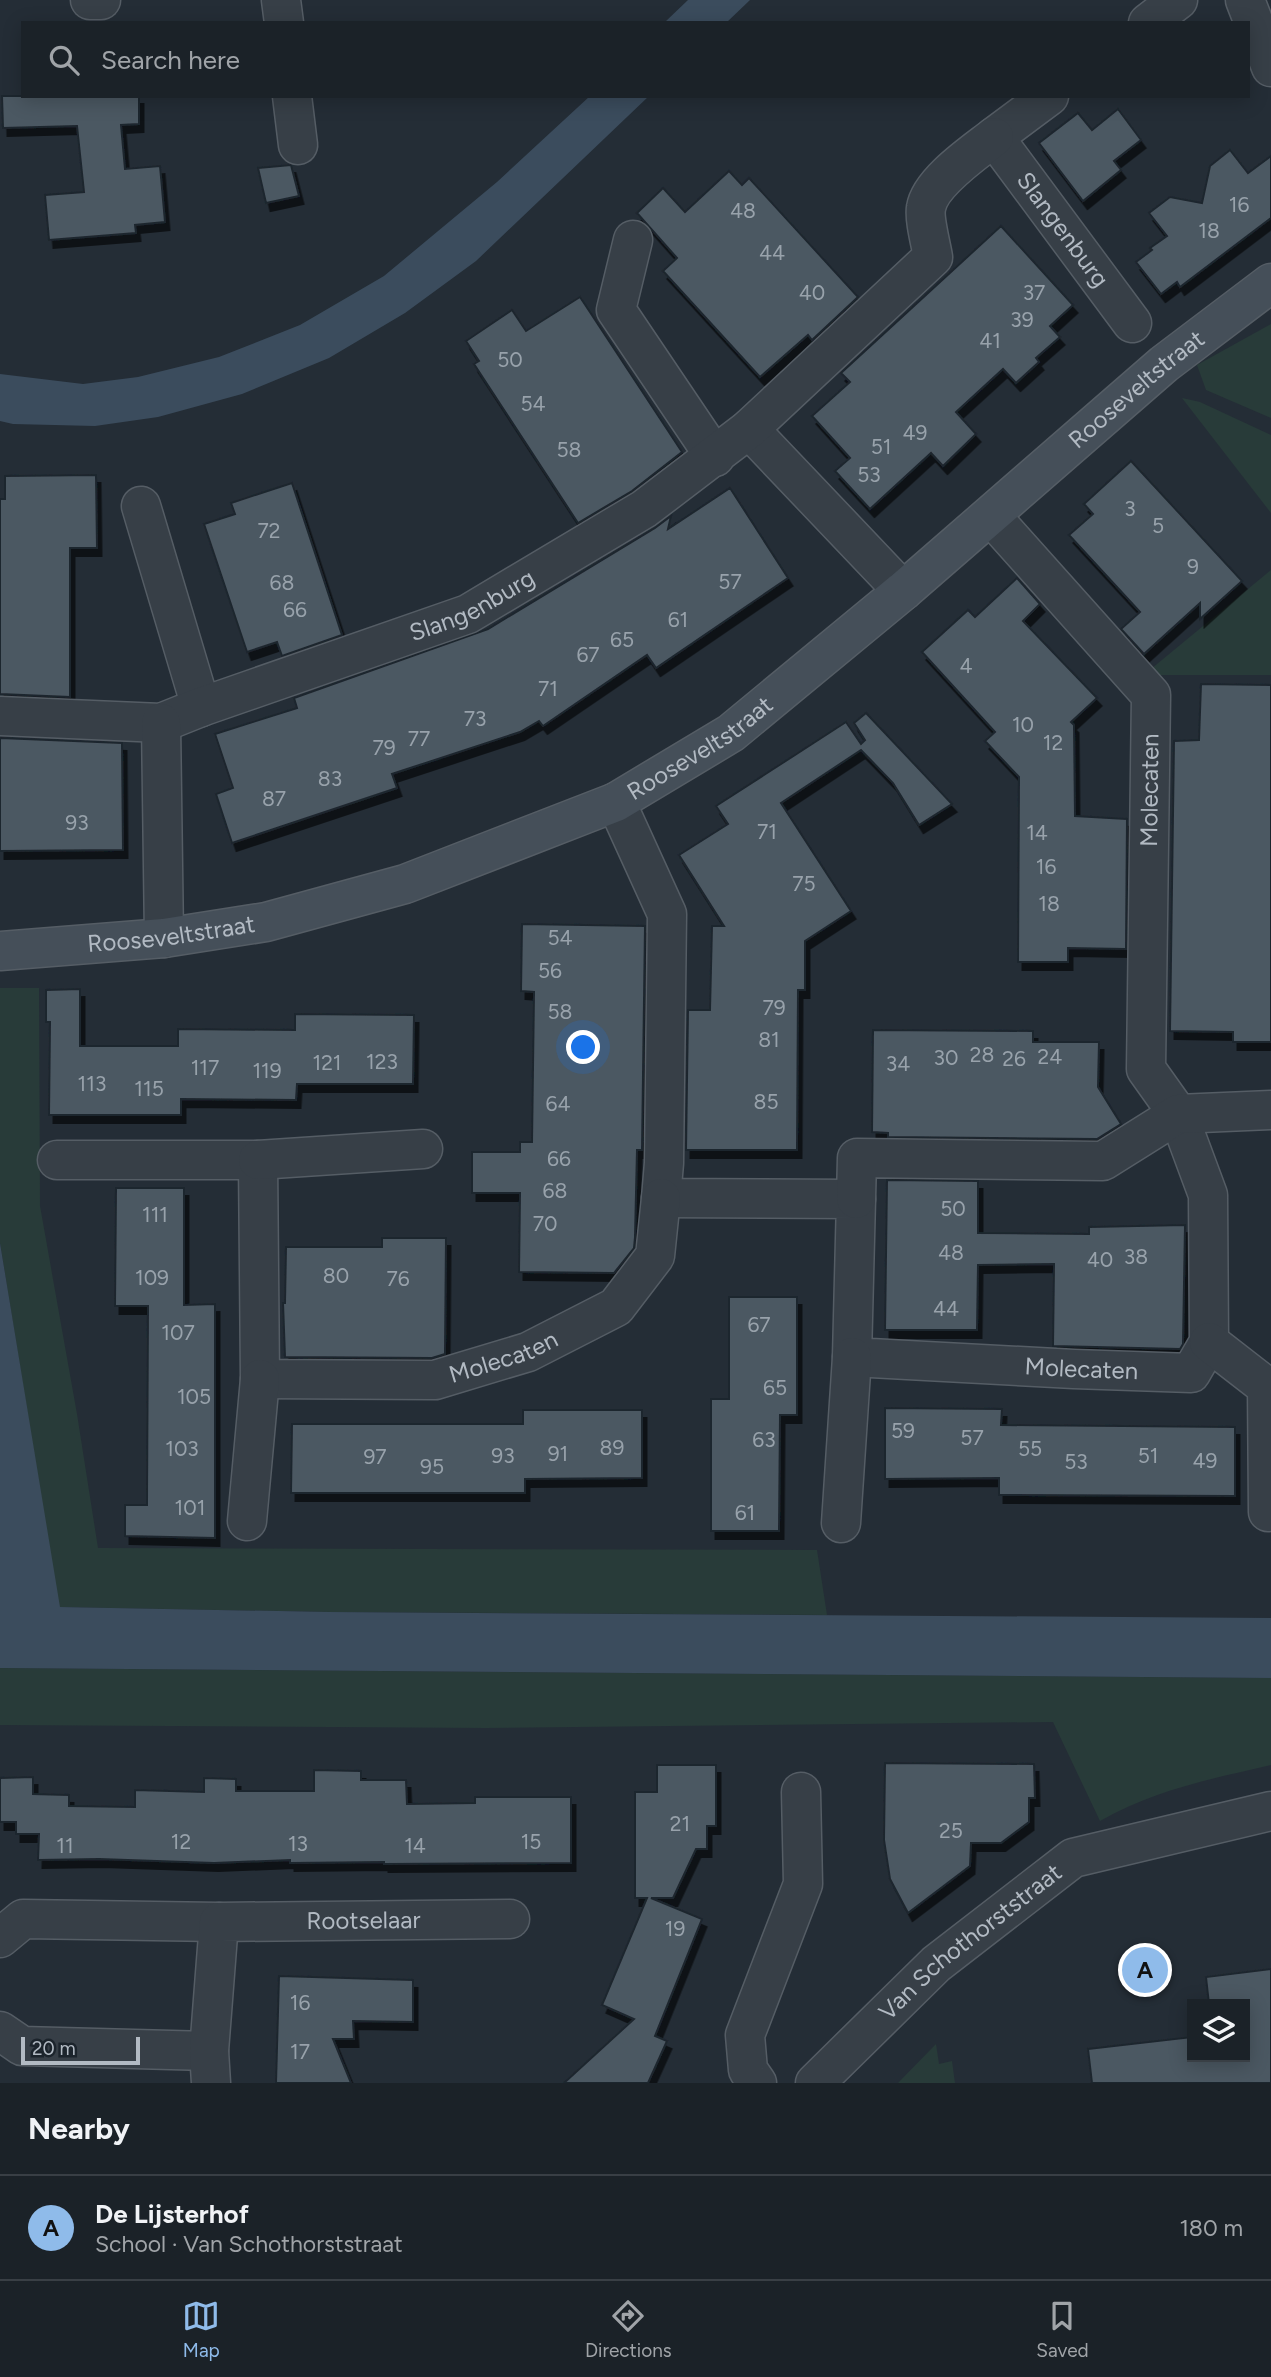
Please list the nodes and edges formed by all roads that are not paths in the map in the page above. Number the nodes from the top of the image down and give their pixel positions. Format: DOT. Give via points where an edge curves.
graph roads {
  1 [pos="89,0"];
  2 [pos="101,0"];
  3 [pos="281,0"];
  4 [pos="1178,0"];
  5 [pos="1245,0"];
  6 [pos="284,21"];
  7 [pos="1150,21"];
  8 [pos="1271,67"];
  9 [pos="292,98"];
  10 [pos="1046,98"];
  11 [pos="994,137"];
  12 [pos="298,145"];
  13 [pos="633,240"];
  14 [pos="1271,283"];
  15 [pos="1132,323"];
  16 [pos="749,429"];
  17 [pos="715,457"];
  18 [pos="141,506"];
  19 [pos="990,516"];
  20 [pos="903,591"];
  21 [pos="201,707"];
  22 [pos="0,716"];
  23 [pos="161,723"];
  24 [pos="616,802"];
  25 [pos="164,938"];
  26 [pos="0,951"];
  27 [pos="1271,1110"];
  28 [pos="1178,1114"];
  29 [pos="422,1149"];
  30 [pos="57,1160"];
  31 [pos="258,1160"];
  32 [pos="661,1198"];
  33 [pos="856,1199"];
  34 [pos="1209,1342"];
  35 [pos="852,1357"];
  36 [pos="260,1379"];
  37 [pos="1268,1513"];
  38 [pos="247,1521"];
  39 [pos="841,1523"];
  40 [pos="801,1791"];
  41 [pos="1271,1811"];
  42 [pos="510,1919"];
  43 [pos="219,1922"];
  44 [pos="0,1938"];
  45 [pos="0,2031"];
  46 [pos="210,2067"];
  47 [pos="757,2083"];
  48 [pos="815,2083"];
  1 -- 2 [label="street"];
  3 -- 6 [label="street"];
  4 -- 7 [label="street"];
  5 -- 8 [label="street"];
  9 -- 12 [label="street"];
  10 -- 11 [label="street, Slangenburg"];
  11 -- 15 [label="street, Slangenburg"];
  11 -- 16 [label="street, Slangenburg" via="937,186 926,208 933,257"];
  13 -- 17 [label="street" via="616,310"];
  14 -- 19 [label="street, Rooseveltstraat" via="1164,364"];
  16 -- 17 [label="street, Slangenburg"];
  16 -- 20 [label="street"];
  17 -- 21 [label="street, Slangenburg" via="645,509 468,614"];
  18 -- 21 [label="street"];
  19 -- 20 [label="street, Rooseveltstraat"];
  19 -- 28 [label="street, Molecaten" via="1151,695 1146,1069"];
  20 -- 24 [label="street, Rooseveltstraat" via="731,733"];
  21 -- 23 [label="street, Slangenburg"];
  22 -- 23 [label="street, Slangenburg"];
  23 -- 25 [label="street"];
  24 -- 25 [label="street, Rooseveltstraat" via="405,884 266,922"];
  24 -- 32 [label="street, Molecaten" via="667,914"];
  25 -- 26 [label="street, Rooseveltstraat"];
  27 -- 28 [label="street"];
  28 -- 33 [label="street" via="1103,1161 857,1158"];
  28 -- 34 [label="street, Molecaten" via="1208,1195"];
  29 -- 31 [label="street"];
  30 -- 31 [label="street"];
  31 -- 36 [label="street"];
  32 -- 33 [label="street"];
  32 -- 36 [label="street, Molecaten" via="655,1256 616,1307 528,1352 435,1380"];
  33 -- 35 [label="street"];
  34 -- 35 [label="street, Molecaten" via="1192,1373"];
  34 -- 37 [label="street" via="1266,1387"];
  35 -- 39 [label="street"];
  36 -- 38 [label="street"];
  40 -- 47 [label="street" via="803,1884 745,2035 748,2070"];
  41 -- 48 [label="street, Van Schothorststraat" via="1073,1858 936,1964"];
  42 -- 43 [label="street, Rootselaar"];
  43 -- 44 [label="street, Rootselaar" via="23,1919"];
  43 -- 46 [label="street"];
  45 -- 46 [label="street" via="22,2046"];
}
